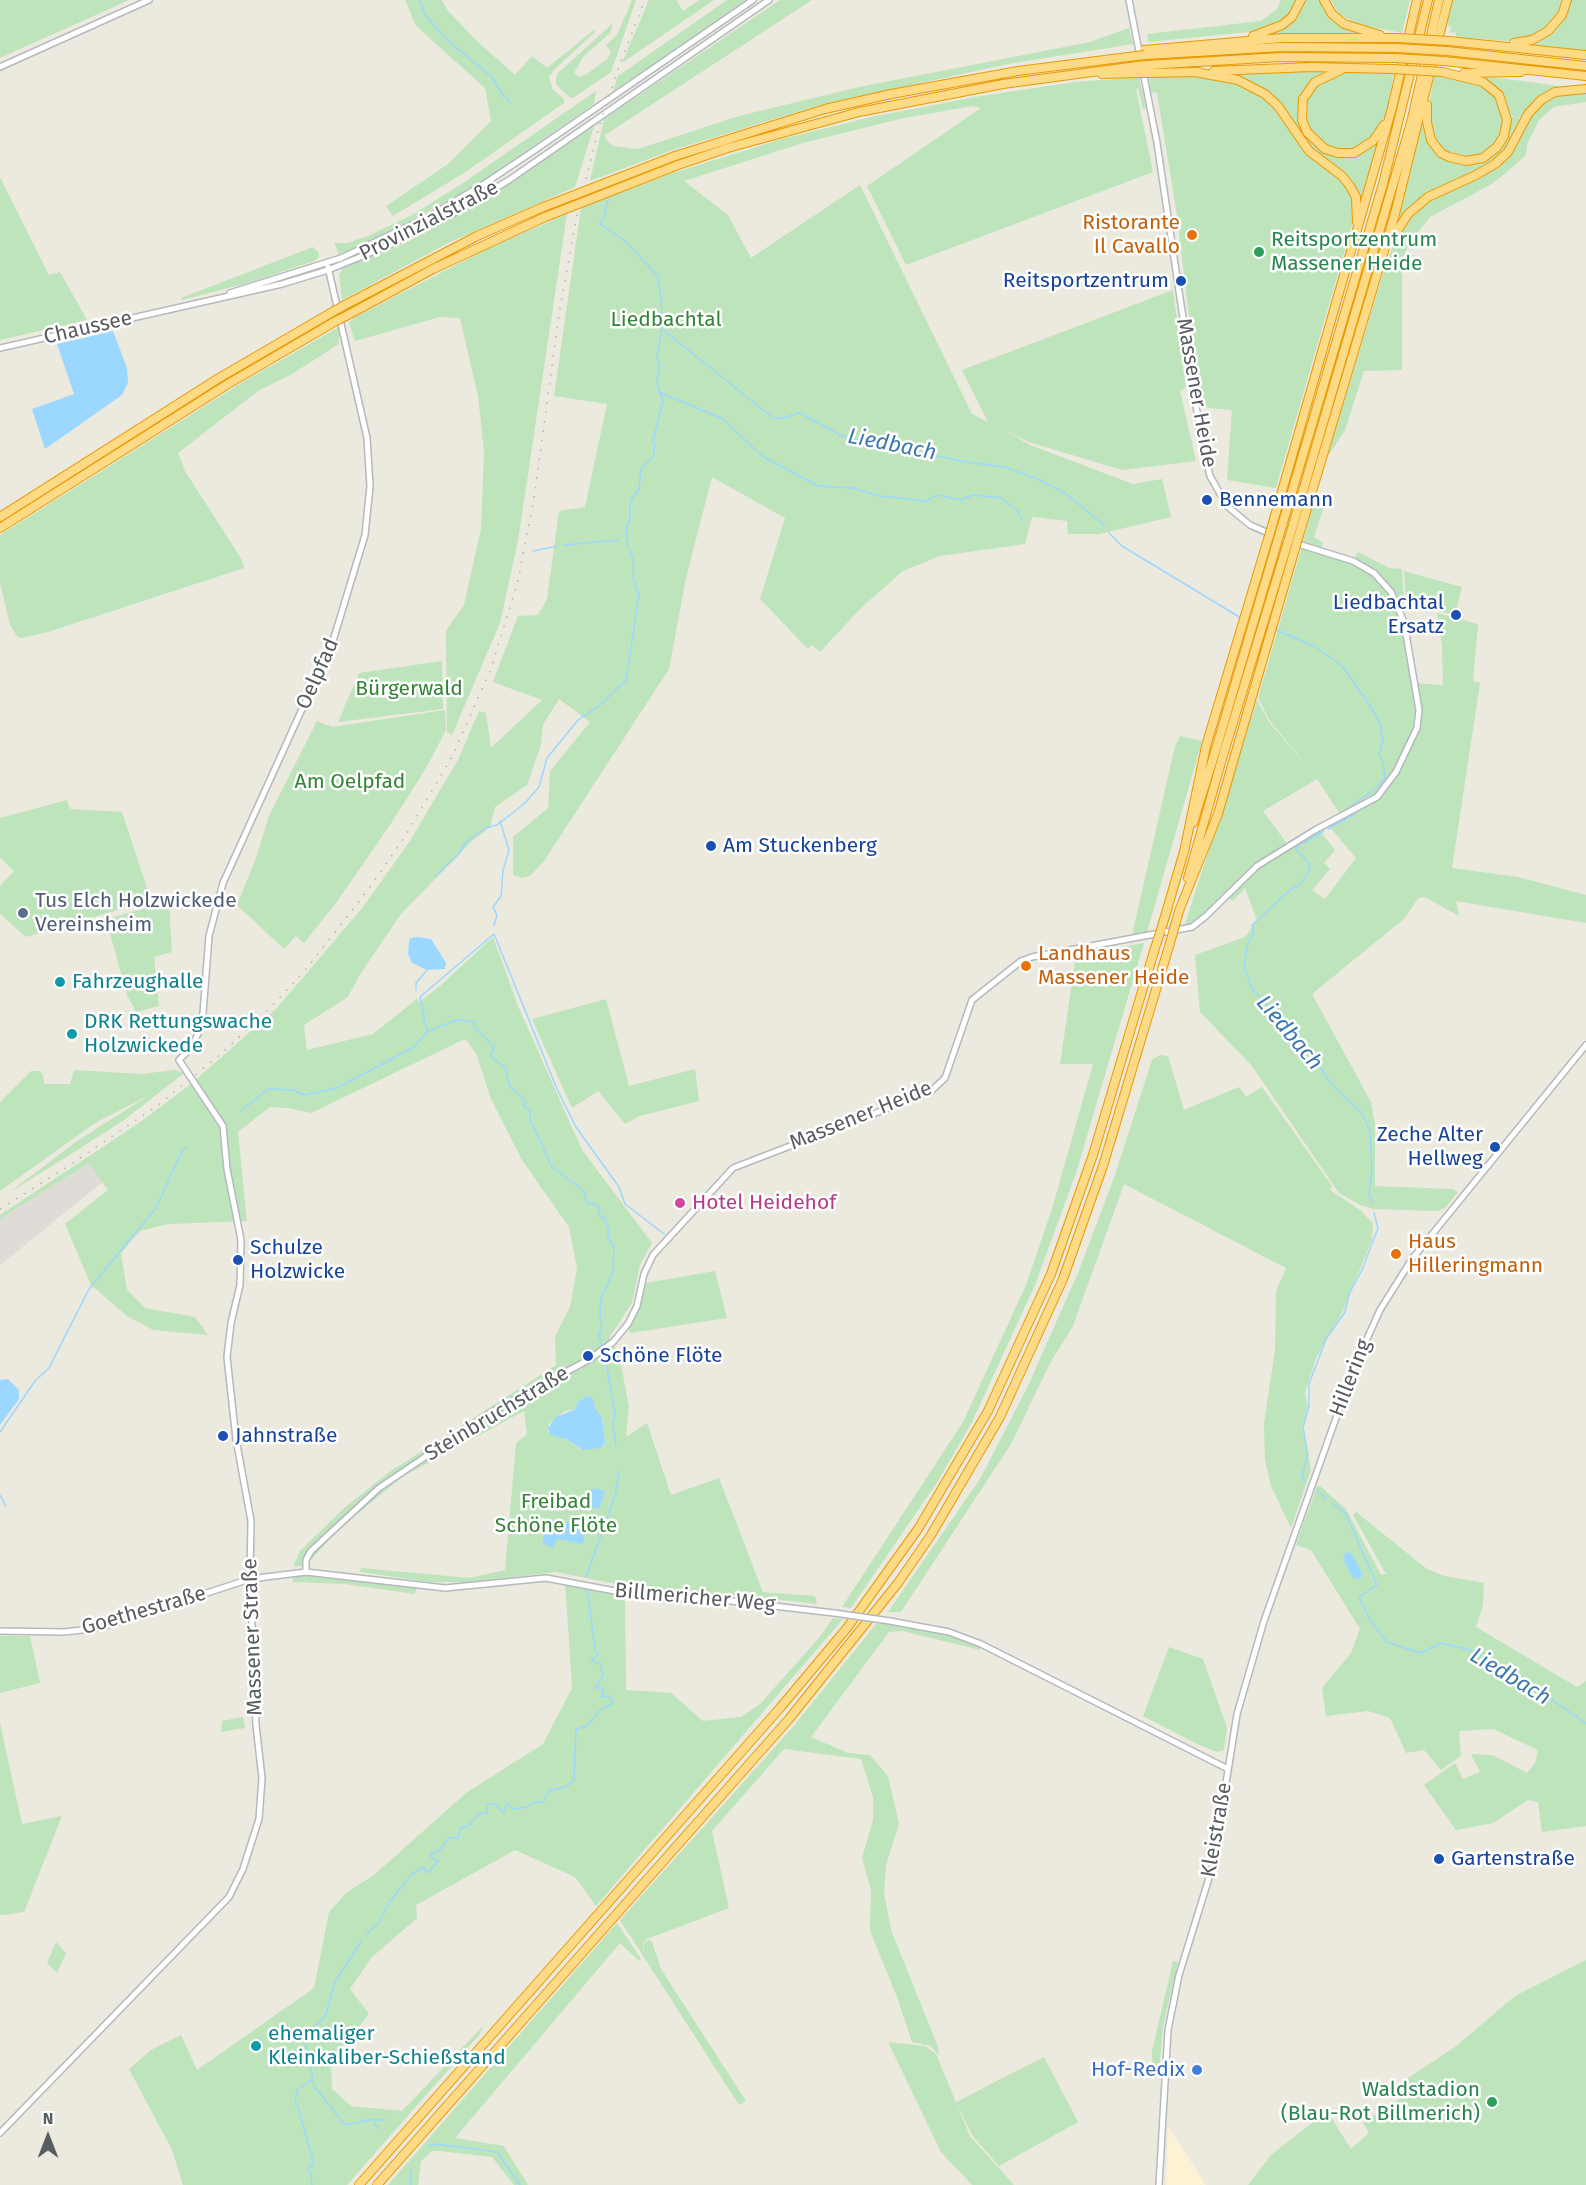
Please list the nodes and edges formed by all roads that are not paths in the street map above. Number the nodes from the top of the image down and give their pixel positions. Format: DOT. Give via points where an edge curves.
graph roads {
  1 [pos="149,0"];
  2 [pos="753,0"];
  3 [pos="769,0"];
  4 [pos="1129,0"];
  5 [pos="1301,0"];
  6 [pos="1324,0"];
  7 [pos="1415,0"];
  8 [pos="1428,0"];
  9 [pos="1438,0"];
  10 [pos="1448,0"];
  11 [pos="1567,0"];
  12 [pos="1399,38"];
  13 [pos="1216,42"];
  14 [pos="1491,44"];
  15 [pos="1144,52"];
  16 [pos="1586,55"];
  17 [pos="1586,66"];
  18 [pos="0,67"];
  19 [pos="1363,68"];
  20 [pos="1147,69"];
  21 [pos="1195,72"];
  22 [pos="1442,72"];
  23 [pos="1551,72"];
  24 [pos="1586,76"];
  25 [pos="1430,79"];
  26 [pos="1586,89"];
  27 [pos="1392,108"];
  28 [pos="1352,252"];
  29 [pos="1382,260"];
  30 [pos="326,262"];
  31 [pos="328,270"];
  32 [pos="177,308"];
  33 [pos="0,348"];
  34 [pos="0,517"];
  35 [pos="0,528"];
  36 [pos="1295,534"];
  37 [pos="1184,852"];
  38 [pos="1179,911"];
  39 [pos="1586,1046"];
  40 [pos="179,1060"];
  41 [pos="667,1241"];
  42 [pos="306,1572"];
  43 [pos="250,1579"];
  44 [pos="890,1621"];
  45 [pos="0,1631"];
  46 [pos="1228,1769"];
  47 [pos="0,2133"];
  48 [pos="359,2185"];
  49 [pos="377,2185"];
  50 [pos="1159,2185"];
  1 -- 18 [label="street"];
  2 -- 30 [label="street, Provinzialstraße" via="481,186 395,234"];
  3 -- 31 [label="street, Provinzialstraße" via="483,196 412,235"];
  4 -- 41 [label="street, Massener Heide" via="1157,143 1201,439 1210,476 1227,506 1250,525 1353,561 1387,586 1404,622 1418,704 1417,728 1396,772 1377,797 1257,866 1200,922 1185,929 1021,961 972,999 947,1071 935,1089 733,1167"];
  5 -- 13 [label="highway" via="1292,17 1274,30"];
  6 -- 12 [label="highway" via="1344,24"];
  7 -- 27 [label="highway"];
  8 -- 37 [label="highway, bridge" via="1383,184"];
  9 -- 36 [label="highway" via="1405,145"];
  10 -- 25 [label="highway"];
  11 -- 14 [label="highway" via="1554,25 1540,36 1522,42"];
  12 -- 13 [label="highway"];
  12 -- 14 [label="highway, bridge"];
  13 -- 15 [label="highway"];
  14 -- 16 [label="highway"];
  15 -- 17 [label="highway, bridge" via="1397,48"];
  15 -- 34 [label="highway, bridge" via="891,94 825,110 675,156 541,208 477,236 334,311"];
  19 -- 21 [label="highway"];
  19 -- 22 [label="highway, bridge"];
  19 -- 27 [label="highway" via="1324,76 1308,90 1302,110 1307,132 1325,149 1354,153 1380,133"];
  20 -- 21 [label="highway"];
  20 -- 23 [label="highway, bridge" via="1271,58 1395,58"];
  20 -- 35 [label="highway, bridge" via="1003,84 859,112 728,148 545,217 433,269 336,321 228,384"];
  21 -- 28 [label="highway" via="1238,80 1265,94 1309,151 1342,176 1357,205"];
  22 -- 23 [label="highway"];
  22 -- 25 [label="highway" via="1483,82 1499,95 1506,110 1506,128 1501,143 1491,153 1475,160 1457,160 1435,147 1427,122"];
  23 -- 24 [label="highway"];
  25 -- 29 [label="highway"];
  26 -- 29 [label="highway" via="1555,92 1541,100 1528,114 1508,152 1495,164 1428,197 1408,214"];
  27 -- 28 [label="highway"];
  28 -- 37 [label="highway, bridge" via="1206,747"];
  29 -- 36 [label="highway"];
  30 -- 31 [label="street"];
  30 -- 32 [label="street, Chaussee"];
  31 -- 32 [label="street, Chaussee"];
  31 -- 40 [label="street, Oelpfad" via="367,438 370,486 365,535 333,641 223,883 209,936 202,1026 191,1048"];
  32 -- 33 [label="street, Chaussee"];
  36 -- 38 [label="highway, bridge" via="1224,752"];
  36 -- 38 [label="highway, bridge" via="1218,814"];
  37 -- 48 [label="highway, bridge" via="1093,1155 1051,1274 988,1411 918,1529 847,1628 780,1708"];
  38 -- 49 [label="highway, bridge" via="1103,1166 1063,1279 1000,1417 931,1535 898,1583 789,1719"];
  39 -- 46 [label="street, Hillering" via="1412,1259 1371,1328 1337,1412 1250,1663"];
  40 -- 43 [label="street, Massener Straße" via="223,1126 241,1240 240,1285 227,1357 236,1439 251,1518"];
  41 -- 42 [label="street, Steinbruchstraße" via="649,1261 637,1306 613,1342 590,1359 490,1413 380,1488 312,1551 306,1560"];
  42 -- 43 [label="street, Billmericher Weg"];
  42 -- 44 [label="street, Billmericher Weg, bridge" via="445,1588 546,1578 652,1598 714,1599"];
  43 -- 45 [label="street, Goethestraße" via="99,1628"];
  43 -- 47 [label="street, Massener Straße" via="255,1725 262,1796 259,1819 235,1889"];
  44 -- 46 [label="street, Kleistraße" via="949,1632 981,1644"];
  46 -- 50 [label="street, Kleistraße" via="1213,1865 1179,1975 1168,2030"];
}
